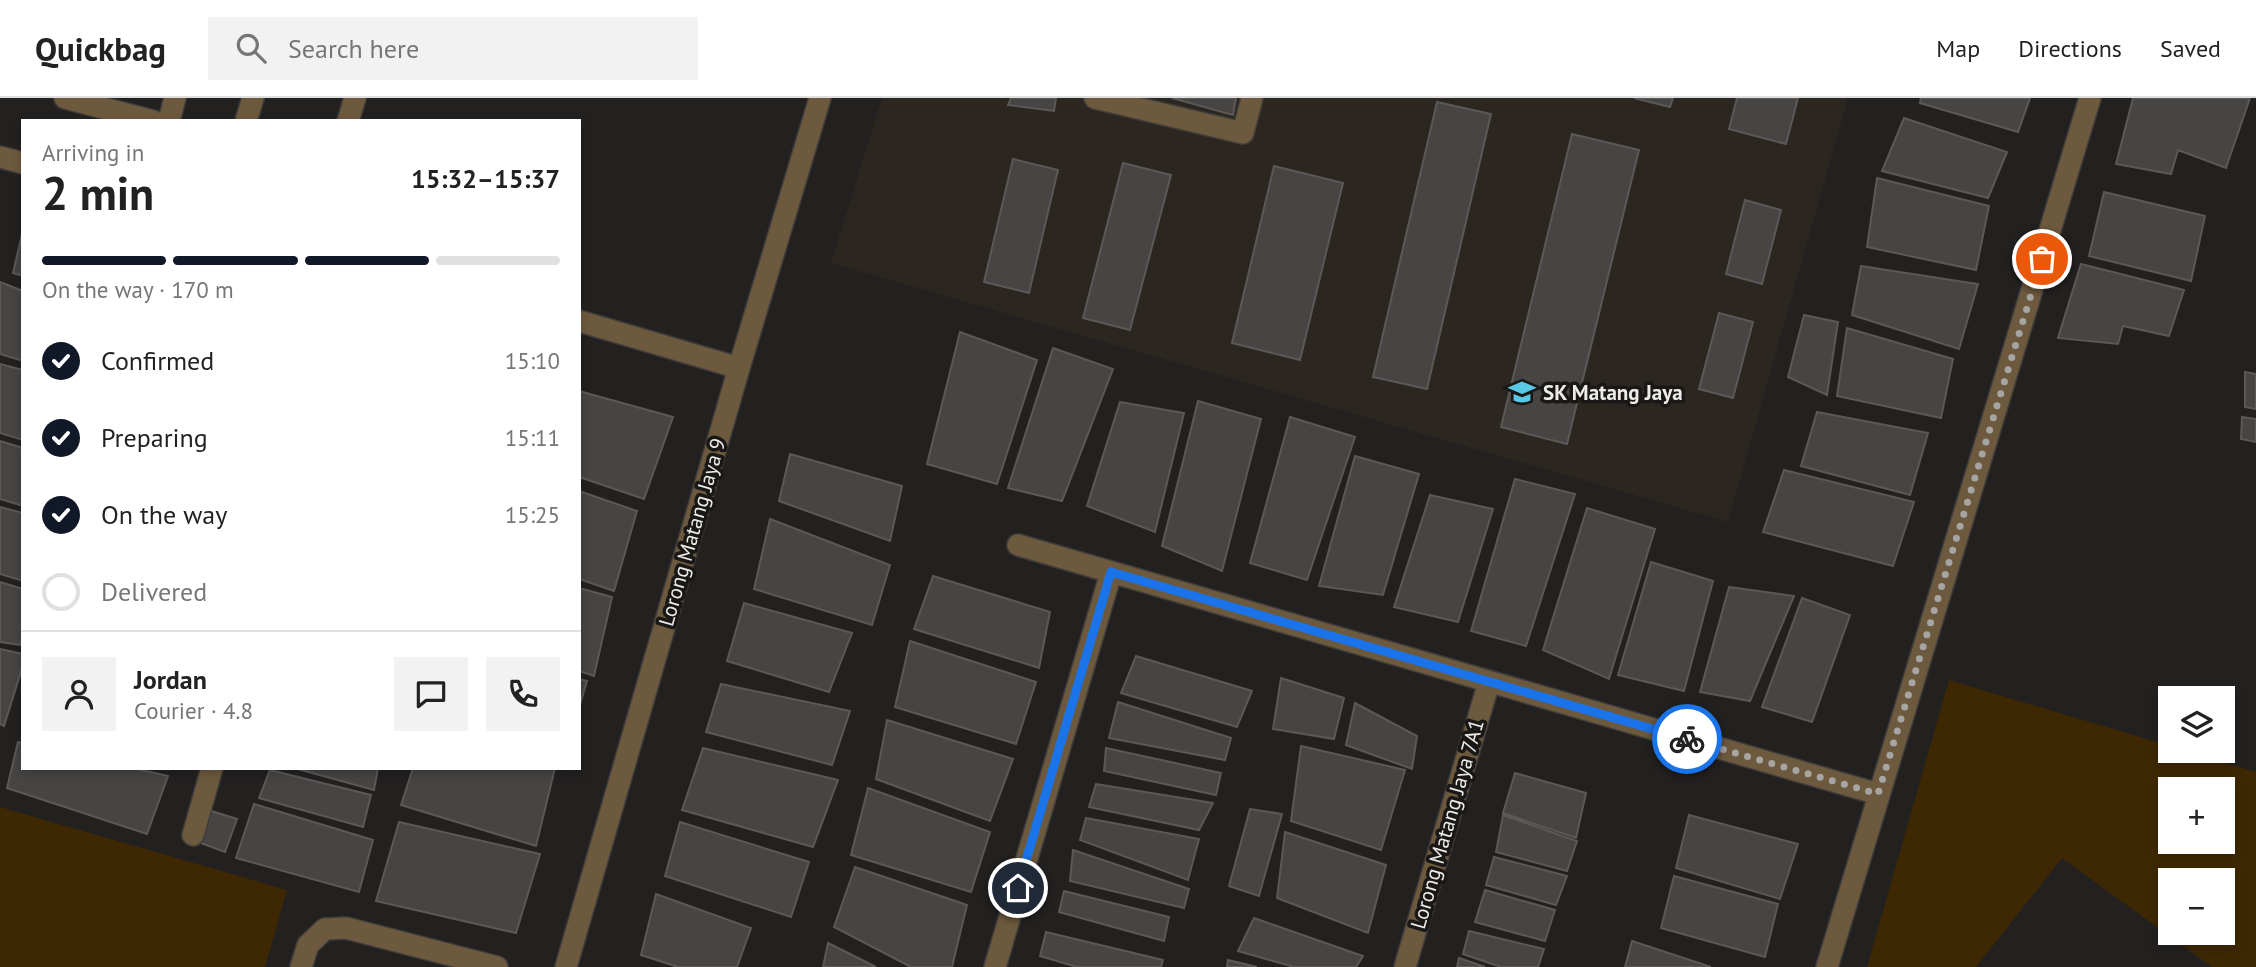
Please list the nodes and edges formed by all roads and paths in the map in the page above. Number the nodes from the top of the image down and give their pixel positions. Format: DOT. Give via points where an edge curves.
graph roads {
  1 [pos="65,98"];
  2 [pos="175,98"];
  3 [pos="253,98"];
  4 [pos="355,98"];
  5 [pos="820,98"];
  6 [pos="1095,98"];
  7 [pos="1252,98"];
  8 [pos="2090,98"];
  9 [pos="98,102"];
  10 [pos="147,119"];
  11 [pos="170,119"];
  12 [pos="248,119"];
  13 [pos="349,119"];
  14 [pos="0,157"];
  15 [pos="21,162"];
  16 [pos="581,322"];
  17 [pos="739,368"];
  18 [pos="1018,545"];
  19 [pos="1111,572"];
  20 [pos="1489,682"];
  21 [pos="211,770"];
  22 [pos="1878,794"];
  23 [pos="193,835"];
  24 [pos="462,963"];
  25 [pos="301,967"];
  26 [pos="497,967"];
  27 [pos="566,967"];
  28 [pos="995,967"];
  29 [pos="1405,967"];
  30 [pos="1827,967"];
  1 -- 9 [label="street"];
  2 -- 11 [label="street"];
  3 -- 12 [label="street"];
  4 -- 13 [label="street"];
  5 -- 17 [label="street, Lorong Matang Jaya 9"];
  6 -- 7 [label="street" via="1243,133"];
  8 -- 22 [label="street"];
  9 -- 10 [label="street"];
  14 -- 15 [label="street"];
  16 -- 17 [label="street"];
  17 -- 27 [label="street, Lorong Matang Jaya 9"];
  18 -- 19 [label="street"];
  19 -- 20 [label="street"];
  19 -- 28 [label="street"];
  20 -- 22 [label="street"];
  20 -- 29 [label="street, Lorong Matang Jaya 7A1"];
  21 -- 23 [label="street"];
  22 -- 30 [label="street"];
  24 -- 25 [label="street" via="346,928 325,929 308,945"];
  24 -- 26 [label="street"];
}
